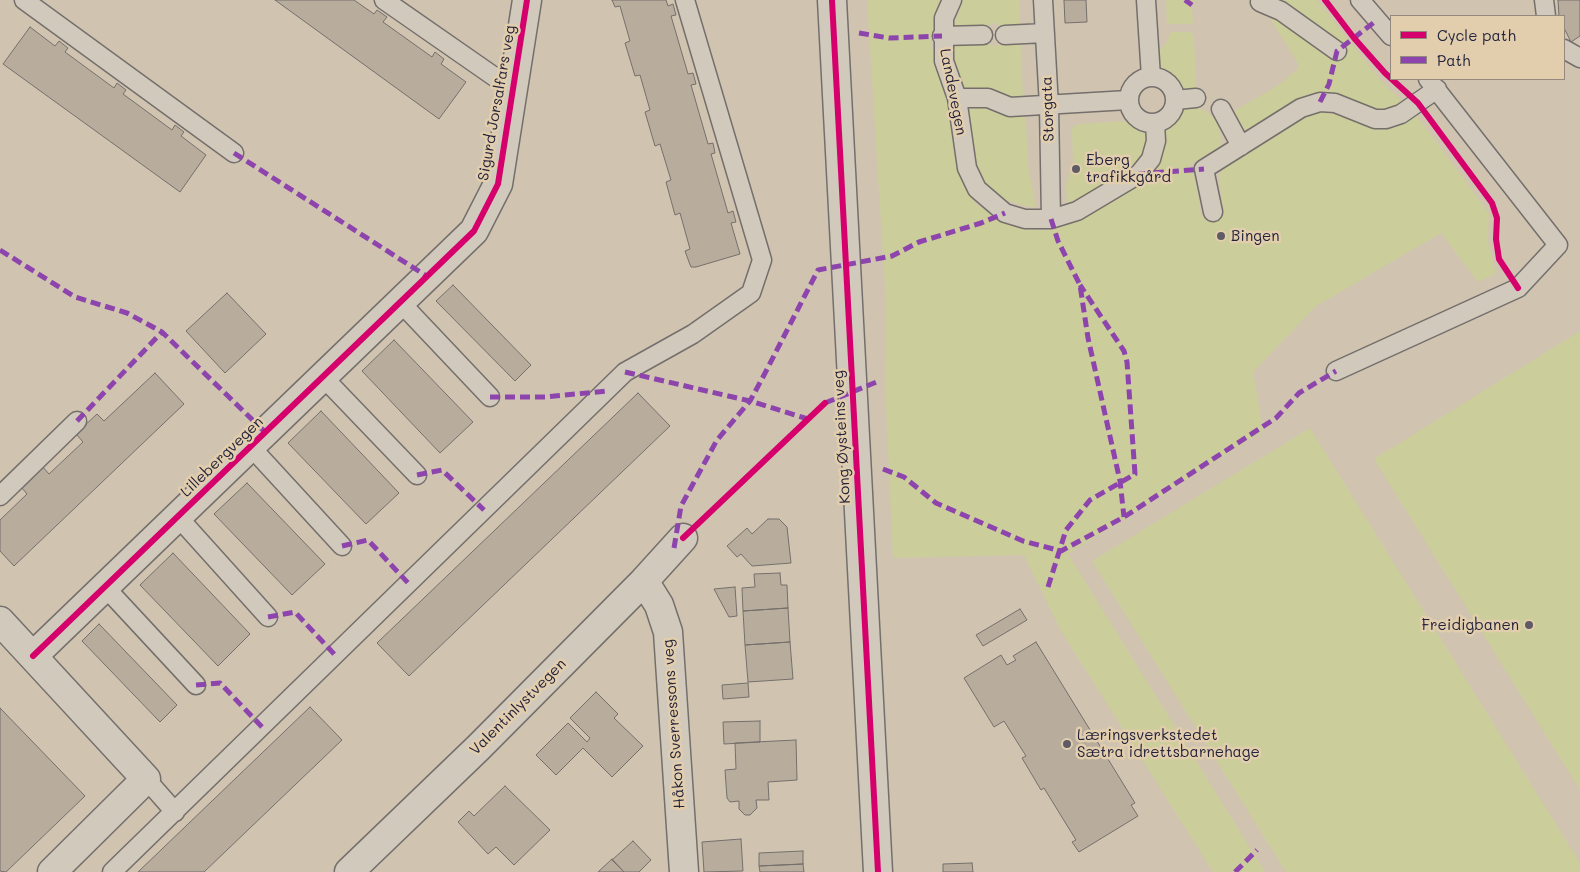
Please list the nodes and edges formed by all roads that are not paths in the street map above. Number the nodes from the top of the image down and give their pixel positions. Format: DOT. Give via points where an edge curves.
graph roads {
  1 [pos="24,0"];
  2 [pos="384,0"];
  3 [pos="527,0"];
  4 [pos="686,0"];
  5 [pos="832,0"];
  6 [pos="952,0"];
  7 [pos="1043,0"];
  8 [pos="1146,0"];
  9 [pos="1360,0"];
  10 [pos="1544,0"];
  11 [pos="1260,2"];
  12 [pos="1546,15"];
  13 [pos="1044,33"];
  14 [pos="983,35"];
  15 [pos="1005,35"];
  16 [pos="1390,35"];
  17 [pos="942,36"];
  18 [pos="1565,50"];
  19 [pos="1337,51"];
  20 [pos="1580,58"];
  21 [pos="1151,77"];
  22 [pos="1433,84"];
  23 [pos="512,89"];
  24 [pos="957,98"];
  25 [pos="1196,98"];
  26 [pos="1128,100"];
  27 [pos="1175,100"];
  28 [pos="1049,106"];
  29 [pos="1221,109"];
  30 [pos="1155,123"];
  31 [pos="1241,146"];
  32 [pos="234,154"];
  33 [pos="1212,212"];
  34 [pos="1051,219"];
  35 [pos="428,277"];
  36 [pos="401,303"];
  37 [pos="1336,371"];
  38 [pos="323,377"];
  39 [pos="490,397"];
  40 [pos="77,421"];
  41 [pos="251,447"];
  42 [pos="417,475"];
  43 [pos="0,496"];
  44 [pos="178,517"];
  45 [pos="683,538"];
  46 [pos="342,546"];
  47 [pos="644,581"];
  48 [pos="105,587"];
  49 [pos="268,617"];
  50 [pos="0,621"];
  51 [pos="33,656"];
  52 [pos="196,685"];
  53 [pos="146,779"];
  54 [pos="175,812"];
  55 [pos="52,872"];
  56 [pos="112,872"];
  57 [pos="349,872"];
  58 [pos="684,872"];
  59 [pos="878,872"];
  1 -- 32 [label="lane"];
  2 -- 23 [label="lane, Sigurd Jorsalfars veg"];
  3 -- 23 [label="street, Sigurd Jorsalfars veg"];
  4 -- 54 [label="lane" via="762,260 751,293 693,334 625,372"];
  5 -- 59 [label="street, Kong Øysteins veg"];
  6 -- 17 [label="lane, Landevegen" via="944,18"];
  7 -- 13 [label="lane, Storgata"];
  8 -- 21 [label="lane"];
  9 -- 16 [label="lane"];
  10 -- 12 [label="lane"];
  11 -- 19 [label="lane" via="1281,12"];
  13 -- 15 [label="lane"];
  13 -- 28 [label="lane, Storgata"];
  14 -- 17 [label="lane"];
  17 -- 24 [label="lane, Landevegen" via="944,61"];
  18 -- 20 [label="lane"];
  21 -- 26 [label="lane" via="1138,81"];
  21 -- 27 [label="lane" via="1170,86"];
  22 -- 31 [label="lane" via="1401,114 1386,119 1375,119 1335,103 1320,102 1301,108"];
  22 -- 37 [label="lane" via="1558,245 1518,288"];
  23 -- 35 [label="street, Sigurd Jorsalfars veg" via="498,184 474,231"];
  24 -- 28 [label="lane" via="988,98 1010,107"];
  24 -- 34 [label="lane, Landevegen" via="967,168 977,189 1005,213"];
  25 -- 27 [label="lane"];
  26 -- 28 [label="lane"];
  26 -- 30 [label="lane" via="1136,118"];
  27 -- 30 [label="lane" via="1167,118"];
  28 -- 34 [label="lane, Storgata"];
  29 -- 31 [label="lane"];
  30 -- 34 [label="lane, Landevegen" via="1156,141 1151,159 1139,174 1077,211"];
  31 -- 33 [label="lane" via="1204,169"];
  35 -- 36 [label="street, Lillebergvegen"];
  36 -- 38 [label="street, Lillebergvegen"];
  36 -- 39 [label="lane"];
  38 -- 41 [label="street, Lillebergvegen"];
  38 -- 42 [label="lane"];
  40 -- 43 [label="lane"];
  41 -- 44 [label="street, Lillebergvegen"];
  41 -- 46 [label="lane, Lillebergvegen"];
  44 -- 48 [label="street, Lillebergvegen"];
  44 -- 49 [label="lane, Lillebergvegen"];
  45 -- 47 [label="street, Valentinlystvegen"];
  47 -- 57 [label="street, Valentinlystvegen"];
  47 -- 58 [label="street, Håkon Sverressons veg" via="659,605 668,632"];
  48 -- 51 [label="street, Lillebergvegen"];
  48 -- 52 [label="lane"];
  50 -- 51 [label="street"];
  51 -- 53 [label="street"];
  53 -- 54 [label="lane"];
  53 -- 55 [label="street"];
  54 -- 56 [label="lane"];
}
